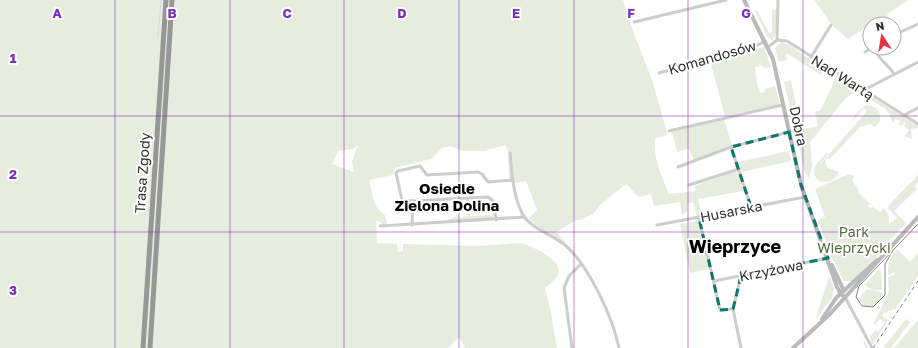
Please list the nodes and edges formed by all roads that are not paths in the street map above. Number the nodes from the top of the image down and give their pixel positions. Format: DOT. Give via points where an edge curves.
graph roads {
  1 [pos="166,0"];
  2 [pos="172,0"];
  3 [pos="726,0"];
  4 [pos="744,0"];
  5 [pos="778,0"];
  6 [pos="634,22"];
  7 [pos="918,24"];
  8 [pos="831,25"];
  9 [pos="902,31"];
  10 [pos="777,40"];
  11 [pos="765,41"];
  12 [pos="768,47"];
  13 [pos="878,56"];
  14 [pos="811,57"];
  15 [pos="918,62"];
  16 [pos="659,73"];
  17 [pos="894,74"];
  18 [pos="864,90"];
  19 [pos="784,106"];
  20 [pos="918,108"];
  21 [pos="904,114"];
  22 [pos="918,124"];
  23 [pos="669,131"];
  24 [pos="789,132"];
  25 [pos="730,147"];
  26 [pos="510,153"];
  27 [pos="678,167"];
  28 [pos="739,169"];
  29 [pos="513,180"];
  30 [pos="689,185"];
  31 [pos="805,197"];
  32 [pos="413,202"];
  33 [pos="751,207"];
  34 [pos="524,217"];
  35 [pos="918,217"];
  36 [pos="699,218"];
  37 [pos="496,220"];
  38 [pos="412,225"];
  39 [pos="380,226"];
  40 [pos="657,226"];
  41 [pos="882,256"];
  42 [pos="828,259"];
  43 [pos="581,264"];
  44 [pos="741,276"];
  45 [pos="714,281"];
  46 [pos="842,292"];
  47 [pos="845,297"];
  48 [pos="733,309"];
  49 [pos="821,321"];
  50 [pos="144,348"];
  51 [pos="150,348"];
  52 [pos="572,348"];
  53 [pos="620,348"];
  54 [pos="741,348"];
  55 [pos="793,348"];
  56 [pos="872,348"];
  1 -- 50 [label="highway, Trasa Zgody"];
  2 -- 51 [label="highway, Trasa Zgody"];
  3 -- 6 [label="street"];
  4 -- 11 [label="street, Dobra"];
  5 -- 10 [label="street"];
  7 -- 9 [label="street"];
  8 -- 14 [label="street"];
  10 -- 12 [label="street"];
  10 -- 14 [label="street, Nad Wartą" via="787,41"];
  11 -- 12 [label="street, Dobra"];
  11 -- 16 [label="street, Komandosów" via="756,46"];
  12 -- 19 [label="street, Dobra"];
  13 -- 17 [label="street"];
  14 -- 18 [label="street, Nad Wartą"];
  15 -- 17 [label="street"];
  17 -- 18 [label="street"];
  18 -- 21 [label="street, Nad Wartą"];
  19 -- 23 [label="street"];
  19 -- 24 [label="street, Dobra"];
  20 -- 21 [label="street"];
  21 -- 22 [label="street, Nad Wartą"];
  24 -- 25 [label="street"];
  24 -- 31 [label="street, Dobra"];
  25 -- 27 [label="street"];
  25 -- 28 [label="street"];
  26 -- 29 [label="street"];
  28 -- 30 [label="street"];
  28 -- 33 [label="street"];
  29 -- 32 [label="street" via="488,182 478,172 427,175 420,166 398,171 396,175 400,198"];
  29 -- 34 [label="street" via="515,194"];
  31 -- 33 [label="street, Husarska"];
  31 -- 42 [label="street, Dobra"];
  32 -- 37 [label="street" via="488,197 493,201"];
  32 -- 38 [label="street"];
  33 -- 36 [label="street, Husarska"];
  34 -- 37 [label="street"];
  34 -- 43 [label="street" via="545,234 565,245"];
  35 -- 41 [label="street"];
  36 -- 40 [label="street, Husarska"];
  36 -- 45 [label="street"];
  37 -- 38 [label="street"];
  38 -- 39 [label="street"];
  41 -- 46 [label="street"];
  41 -- 47 [label="street"];
  42 -- 44 [label="street, Krzyżowa"];
  42 -- 46 [label="street, Dobra"];
  43 -- 52 [label="street" via="569,276 564,288"];
  43 -- 53 [label="street" via="600,298"];
  44 -- 45 [label="street, Krzyżowa"];
  44 -- 48 [label="street"];
  45 -- 48 [label="street" via="720,310"];
  46 -- 47 [label="street"];
  46 -- 49 [label="street"];
  47 -- 49 [label="street"];
  47 -- 56 [label="street"];
  48 -- 54 [label="street"];
  49 -- 55 [label="street"];
}
